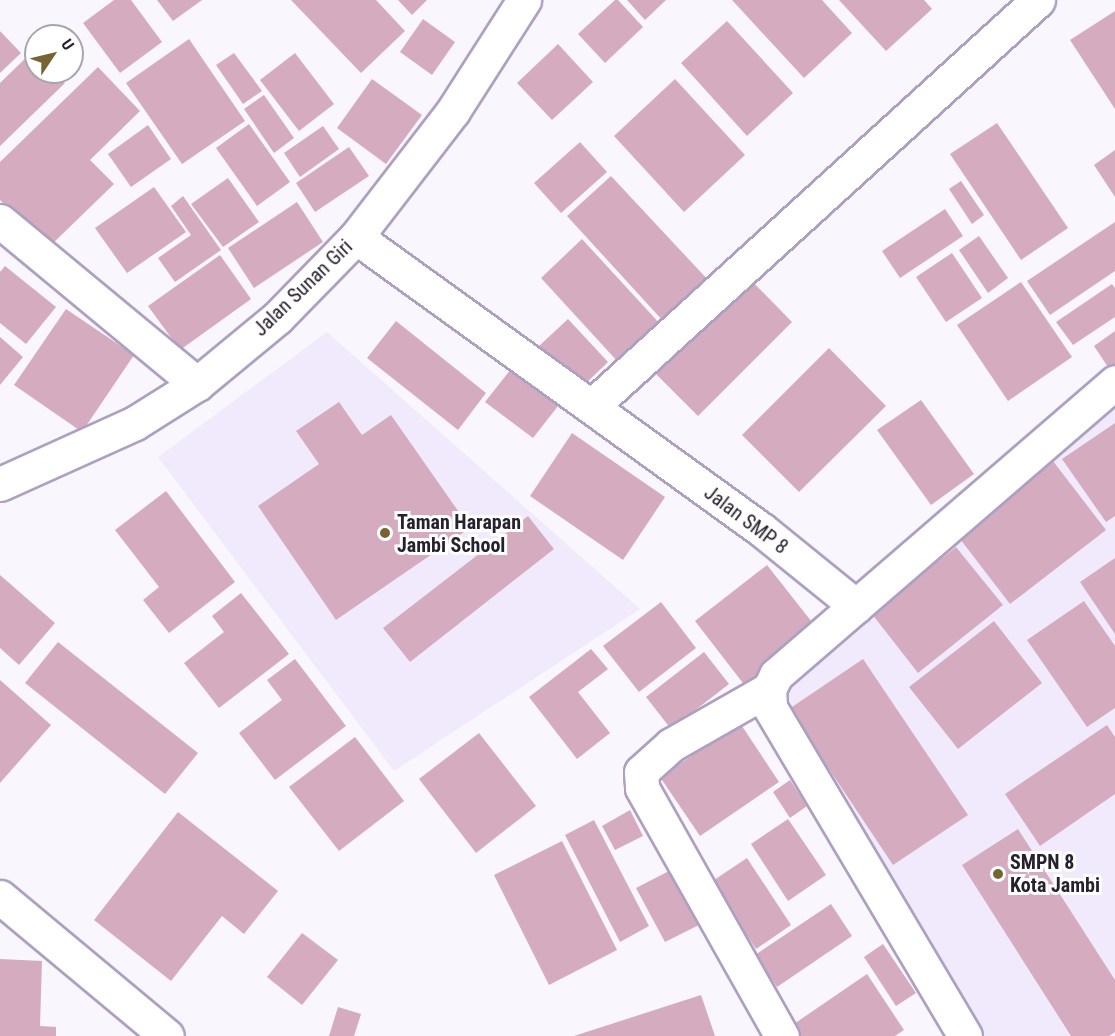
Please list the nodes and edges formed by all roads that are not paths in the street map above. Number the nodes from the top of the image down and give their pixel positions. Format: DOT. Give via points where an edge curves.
graph roads {
  1 [pos="524,0"];
  2 [pos="1038,0"];
  3 [pos="0,221"];
  4 [pos="356,237"];
  5 [pos="1115,382"];
  6 [pos="197,384"];
  7 [pos="592,406"];
  8 [pos="0,484"];
  9 [pos="856,606"];
  10 [pos="769,689"];
  11 [pos="0,897"];
  12 [pos="167,1036"];
  13 [pos="782,1036"];
  14 [pos="964,1036"];
  1 -- 4 [label="street, Jalan Sunan Giri" via="453,111"];
  2 -- 7 [label="street"];
  3 -- 6 [label="street"];
  4 -- 6 [label="street, Jalan Sunan Giri" via="277,318"];
  4 -- 7 [label="street, Jalan SMP 8"];
  5 -- 9 [label="street"];
  6 -- 8 [label="street, Jalan Sunan Giri" via="135,423"];
  7 -- 9 [label="street, Jalan SMP 8" via="762,530"];
  9 -- 10 [label="street" via="776,675"];
  10 -- 13 [label="street" via="671,745 642,772 642,788"];
  10 -- 14 [label="street" via="770,707"];
  11 -- 12 [label="street"];
}
